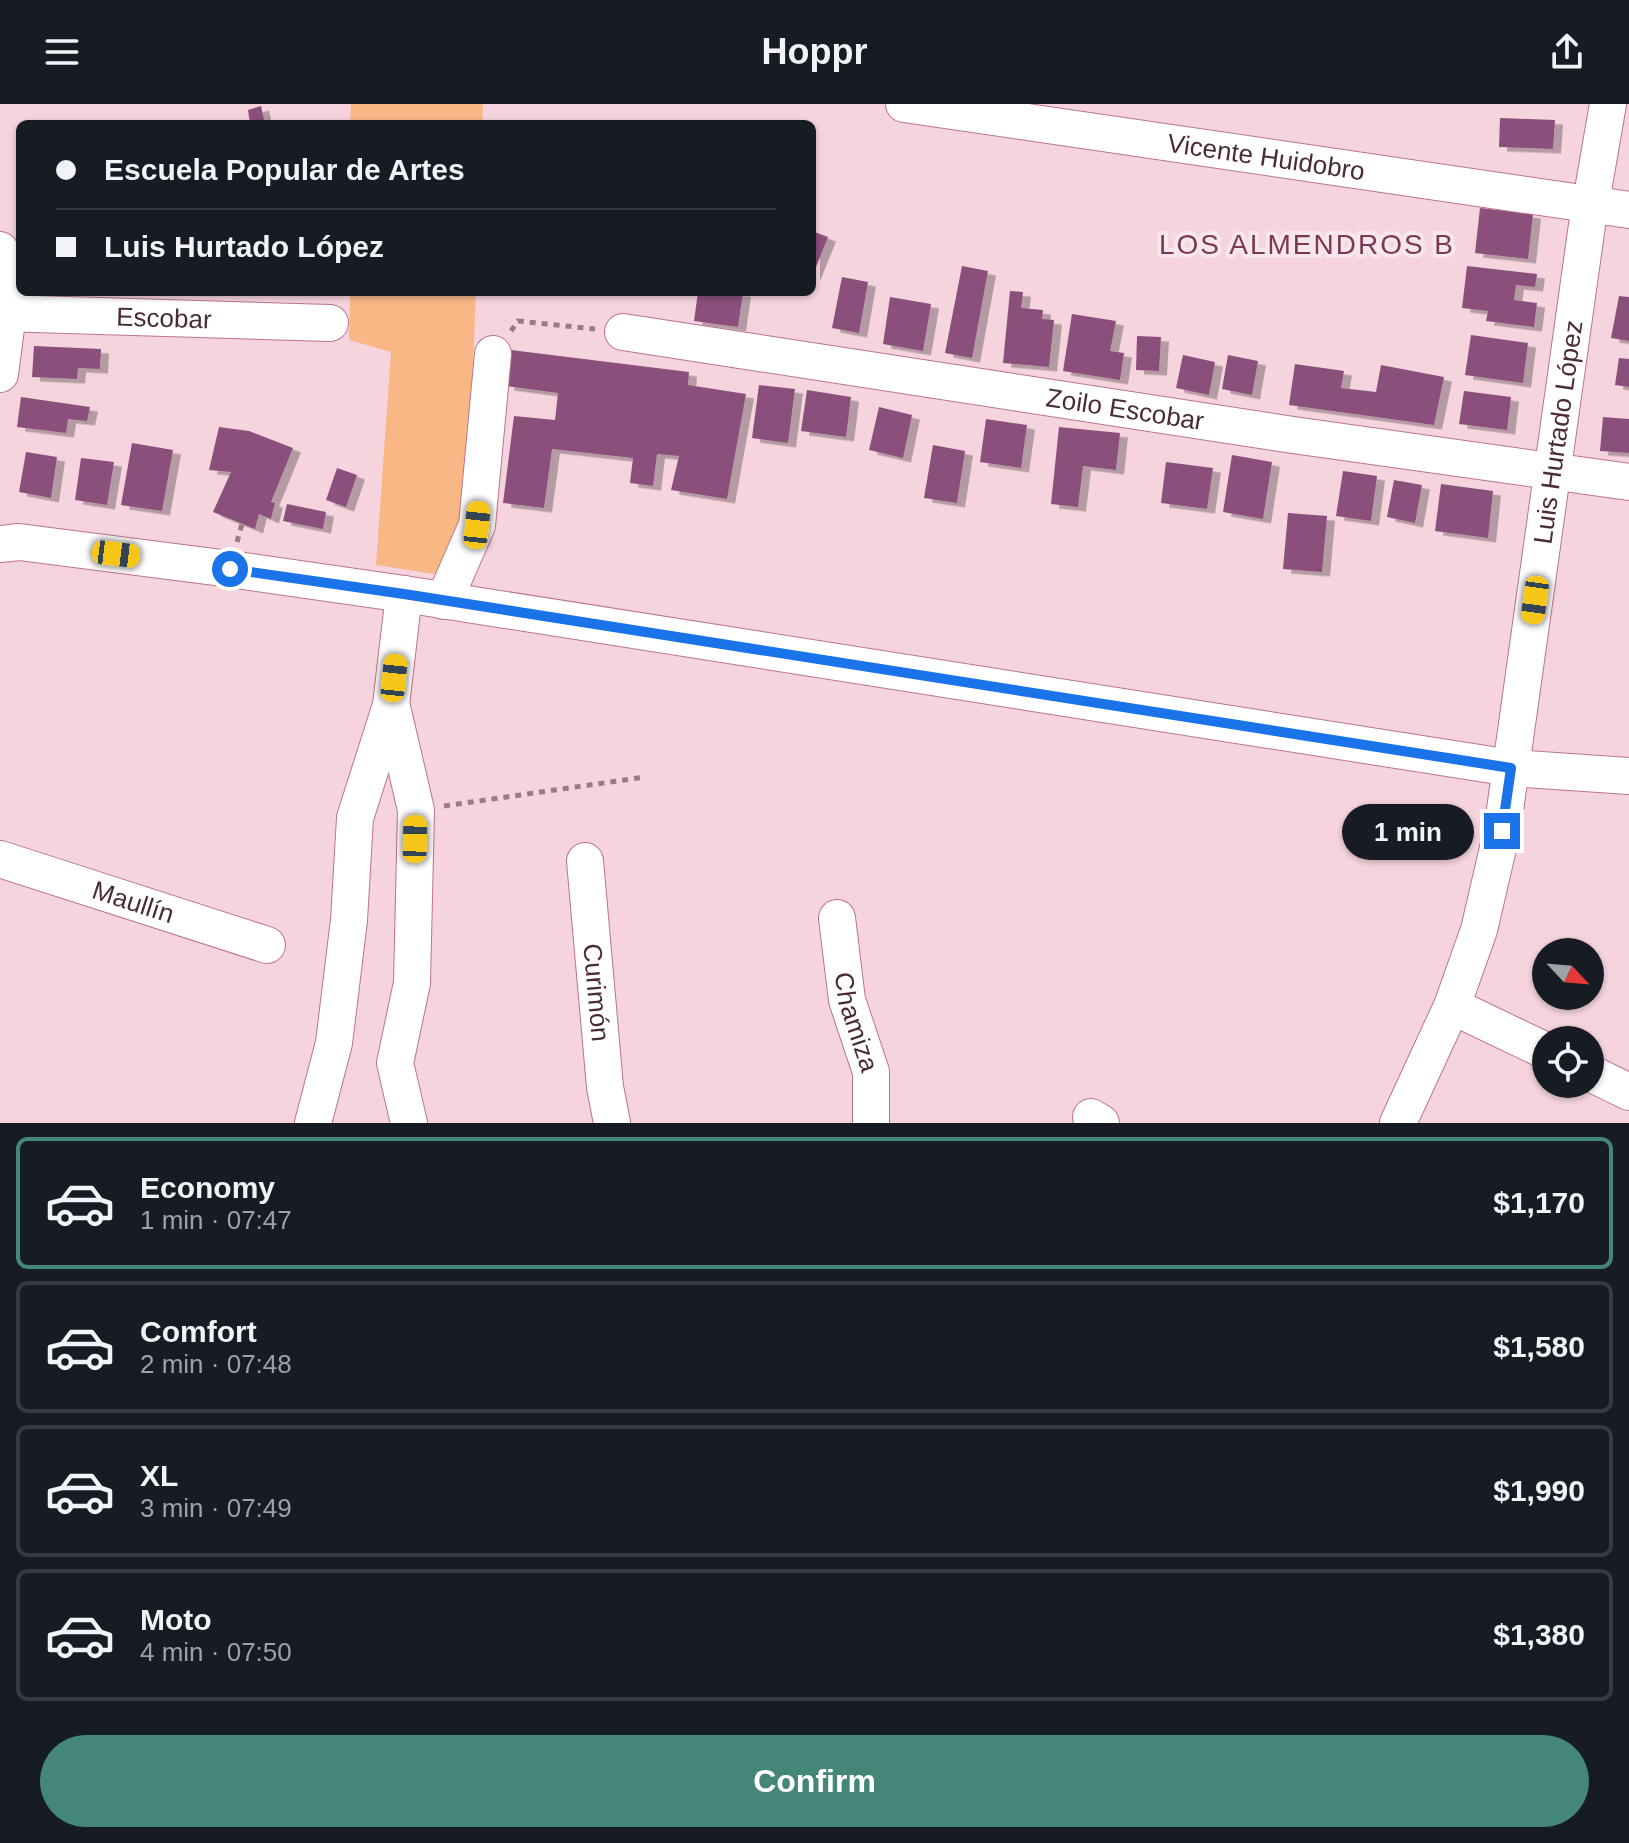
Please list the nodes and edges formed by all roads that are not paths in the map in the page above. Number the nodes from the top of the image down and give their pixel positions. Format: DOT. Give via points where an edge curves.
graph roads {
  1 [pos="904,104"];
  2 [pos="1608,104"];
  3 [pos="1592,205"];
  4 [pos="1629,210"];
  5 [pos="0,250"];
  6 [pos="4,313"];
  7 [pos="330,323"];
  8 [pos="623,332"];
  9 [pos="493,354"];
  10 [pos="0,374"];
  11 [pos="1553,471"];
  12 [pos="1629,482"];
  13 [pos="6,540"];
  14 [pos="404,594"];
  15 [pos="444,601"];
  16 [pos="391,705"];
  17 [pos="1511,768"];
  18 [pos="1629,776"];
  19 [pos="0,859"];
  20 [pos="585,861"];
  21 [pos="837,918"];
  22 [pos="267,945"];
  23 [pos="1452,1006"];
  24 [pos="1532,1044"];
  25 [pos="1604,1080"];
  26 [pos="1629,1092"];
  27 [pos="313,1123"];
  28 [pos="409,1123"];
  29 [pos="612,1123"];
  30 [pos="871,1123"];
  31 [pos="1398,1123"];
  1 -- 3 [label="street, Vicente Huidobro"];
  2 -- 3 [label="street, Luis Hurtado López"];
  3 -- 4 [label="street, Vicente Huidobro"];
  3 -- 11 [label="street, Luis Hurtado López"];
  5 -- 6 [label="street"];
  6 -- 7 [label="street, Escobar"];
  6 -- 10 [label="street"];
  8 -- 11 [label="street, Zoilo Escobar"];
  9 -- 15 [label="street" via="477,525"];
  11 -- 12 [label="street, Zoilo Escobar"];
  11 -- 17 [label="street, Luis Hurtado López"];
  13 -- 14 [label="street"];
  14 -- 15 [label="street"];
  14 -- 16 [label="street"];
  15 -- 17 [label="street"];
  16 -- 27 [label="street" via="355,818 334,1043"];
  16 -- 28 [label="street" via="416,810 412,983 395,1063"];
  17 -- 18 [label="street"];
  17 -- 23 [label="street, Luis Hurtado López" via="1479,930"];
  19 -- 22 [label="street, Maullín"];
  20 -- 29 [label="street, Curimón"];
  21 -- 30 [label="street, Chamiza" via="847,1000 871,1072"];
  23 -- 24 [label="street"];
  23 -- 31 [label="street, Luis Hurtado López"];
  25 -- 26 [label="street"];
}
